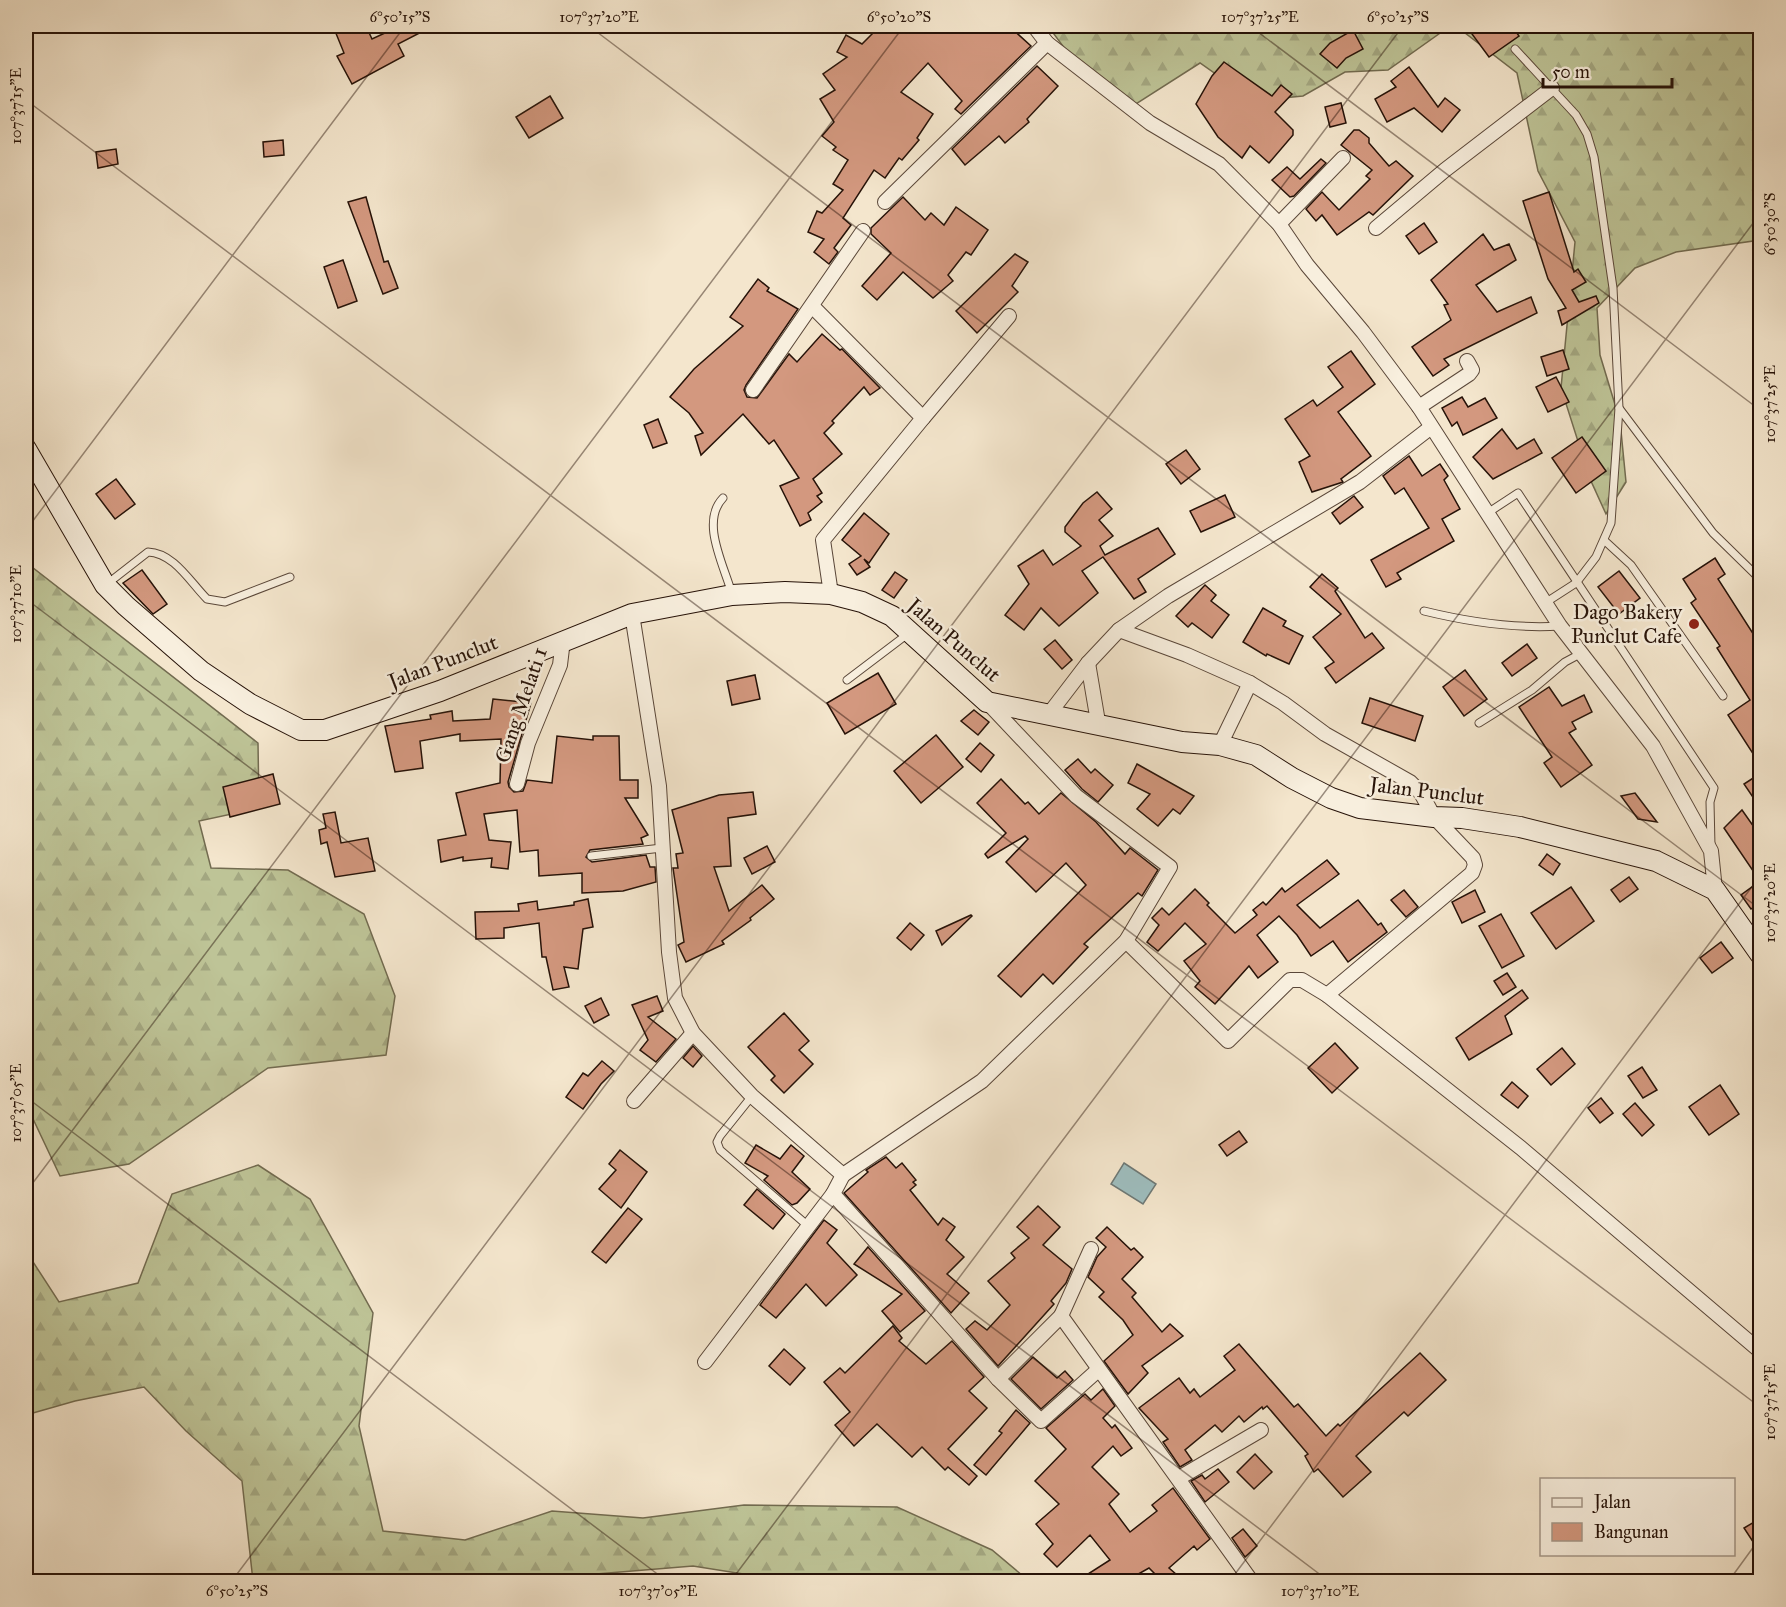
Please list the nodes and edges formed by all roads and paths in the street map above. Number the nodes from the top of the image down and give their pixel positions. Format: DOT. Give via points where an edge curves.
graph roads {
  1 [pos="1034,26"];
  2 [pos="1047,43"];
  3 [pos="1515,50"];
  4 [pos="1552,88"];
  5 [pos="1343,158"];
  6 [pos="885,202"];
  7 [pos="1279,224"];
  8 [pos="1376,228"];
  9 [pos="863,231"];
  10 [pos="813,307"];
  11 [pos="1009,316"];
  12 [pos="1467,361"];
  13 [pos="753,390"];
  14 [pos="1419,407"];
  15 [pos="1619,408"];
  16 [pos="924,418"];
  17 [pos="1430,428"];
  18 [pos="26,449"];
  19 [pos="723,498"];
  20 [pos="1486,514"];
  21 [pos="1605,540"];
  22 [pos="290,577"];
  23 [pos="1761,579"];
  24 [pos="1576,583"];
  25 [pos="105,585"];
  26 [pos="831,594"];
  27 [pos="732,595"];
  28 [pos="1545,603"];
  29 [pos="1424,611"];
  30 [pos="632,614"];
  31 [pos="1560,626"];
  32 [pos="1119,630"];
  33 [pos="911,631"];
  34 [pos="563,640"];
  35 [pos="1580,654"];
  36 [pos="1088,663"];
  37 [pos="847,680"];
  38 [pos="1250,683"];
  39 [pos="1723,696"];
  40 [pos="987,702"];
  41 [pos="1049,714"];
  42 [pos="1098,722"];
  43 [pos="1479,723"];
  44 [pos="1220,746"];
  45 [pos="517,784"];
  46 [pos="1434,817"];
  47 [pos="662,848"];
  48 [pos="1711,851"];
  49 [pos="591,856"];
  50 [pos="1715,890"];
  51 [pos="1126,941"];
  52 [pos="1761,954"];
  53 [pos="1327,995"];
  54 [pos="693,1033"];
  55 [pos="752,1096"];
  56 [pos="634,1101"];
  57 [pos="843,1175"];
  58 [pos="833,1194"];
  59 [pos="807,1225"];
  60 [pos="1091,1249"];
  61 [pos="1060,1316"];
  62 [pos="1761,1351"];
  63 [pos="705,1362"];
  64 [pos="1098,1370"];
  65 [pos="998,1379"];
  66 [pos="1261,1430"];
  67 [pos="1179,1478"];
  68 [pos="1252,1581"];
  1 -- 2 [label="street"];
  2 -- 6 [label="street"];
  2 -- 7 [label="street" via="1150,123 1219,164"];
  3 -- 4 [label="lane"];
  4 -- 8 [label="street"];
  4 -- 15 [label="lane" via="1576,115 1594,157 1613,288"];
  5 -- 7 [label="street"];
  7 -- 14 [label="street"];
  9 -- 10 [label="street"];
  10 -- 13 [label="street"];
  10 -- 16 [label="street"];
  11 -- 16 [label="street"];
  12 -- 14 [label="street" via="1472,369 1470,374"];
  14 -- 17 [label="street"];
  15 -- 21 [label="lane" via="1611,524"];
  15 -- 23 [label="lane" via="1713,533"];
  16 -- 26 [label="street" via="823,540"];
  17 -- 20 [label="street"];
  17 -- 32 [label="street" via="1360,482 1168,596"];
  18 -- 25 [label="main road, Jalan Punclut"];
  19 -- 27 [label="lane" via="711,521"];
  20 -- 24 [label="lane" via="1518,493"];
  20 -- 28 [label="street"];
  21 -- 24 [label="lane"];
  21 -- 39 [label="lane" via="1631,565"];
  22 -- 25 [label="lane" via="225,602 207,599 173,561 160,552 148,552"];
  24 -- 28 [label="lane"];
  24 -- 48 [label="lane" via="1714,788 1710,802"];
  25 -- 34 [label="main road, Jalan Punclut" via="201,671 250,704 301,730 325,730 440,691"];
  26 -- 27 [label="main road, Jalan Punclut"];
  26 -- 33 [label="main road, Jalan Punclut" via="862,602 892,616"];
  27 -- 30 [label="main road, Jalan Punclut"];
  28 -- 31 [label="street"];
  29 -- 31 [label="lane" via="1519,628"];
  30 -- 34 [label="main road, Jalan Punclut"];
  30 -- 47 [label="street" via="659,786"];
  31 -- 35 [label="street"];
  32 -- 36 [label="street"];
  32 -- 38 [label="street"];
  33 -- 37 [label="lane"];
  33 -- 40 [label="main road, Jalan Punclut"];
  34 -- 45 [label="street, Gang Melati 1" via="560,665 528,743"];
  35 -- 43 [label="lane"];
  35 -- 48 [label="street" via="1653,746"];
  36 -- 41 [label="street"];
  36 -- 42 [label="street"];
  38 -- 44 [label="street"];
  38 -- 46 [label="street" via="1325,734 1410,782"];
  40 -- 41 [label="main road, Jalan Punclut"];
  40 -- 51 [label="street" via="1076,796 1170,867"];
  41 -- 42 [label="main road, Jalan Punclut"];
  42 -- 44 [label="main road, Jalan Punclut" via="1182,742"];
  44 -- 46 [label="main road, Jalan Punclut" via="1256,755 1302,783 1360,808"];
  46 -- 50 [label="main road, Jalan Punclut" via="1520,827 1656,861"];
  46 -- 53 [label="street" via="1473,858 1472,873"];
  47 -- 49 [label="lane"];
  47 -- 54 [label="street" via="675,998"];
  48 -- 50 [label="street"];
  50 -- 52 [label="main road, Jalan Punclut"];
  51 -- 53 [label="street" via="1228,1041 1290,980 1302,980"];
  51 -- 57 [label="street" via="982,1081"];
  53 -- 62 [label="street" via="1521,1148"];
  54 -- 55 [label="street"];
  54 -- 56 [label="street"];
  55 -- 57 [label="street"];
  55 -- 59 [label="lane" via="720,1136 720,1150"];
  57 -- 58 [label="street"];
  58 -- 59 [label="street"];
  58 -- 65 [label="street"];
  59 -- 63 [label="street"];
  60 -- 61 [label="street"];
  61 -- 64 [label="street"];
  61 -- 65 [label="street"];
  64 -- 65 [label="street" via="1041,1421"];
  64 -- 67 [label="street"];
  66 -- 67 [label="street"];
  67 -- 68 [label="street"];
}
